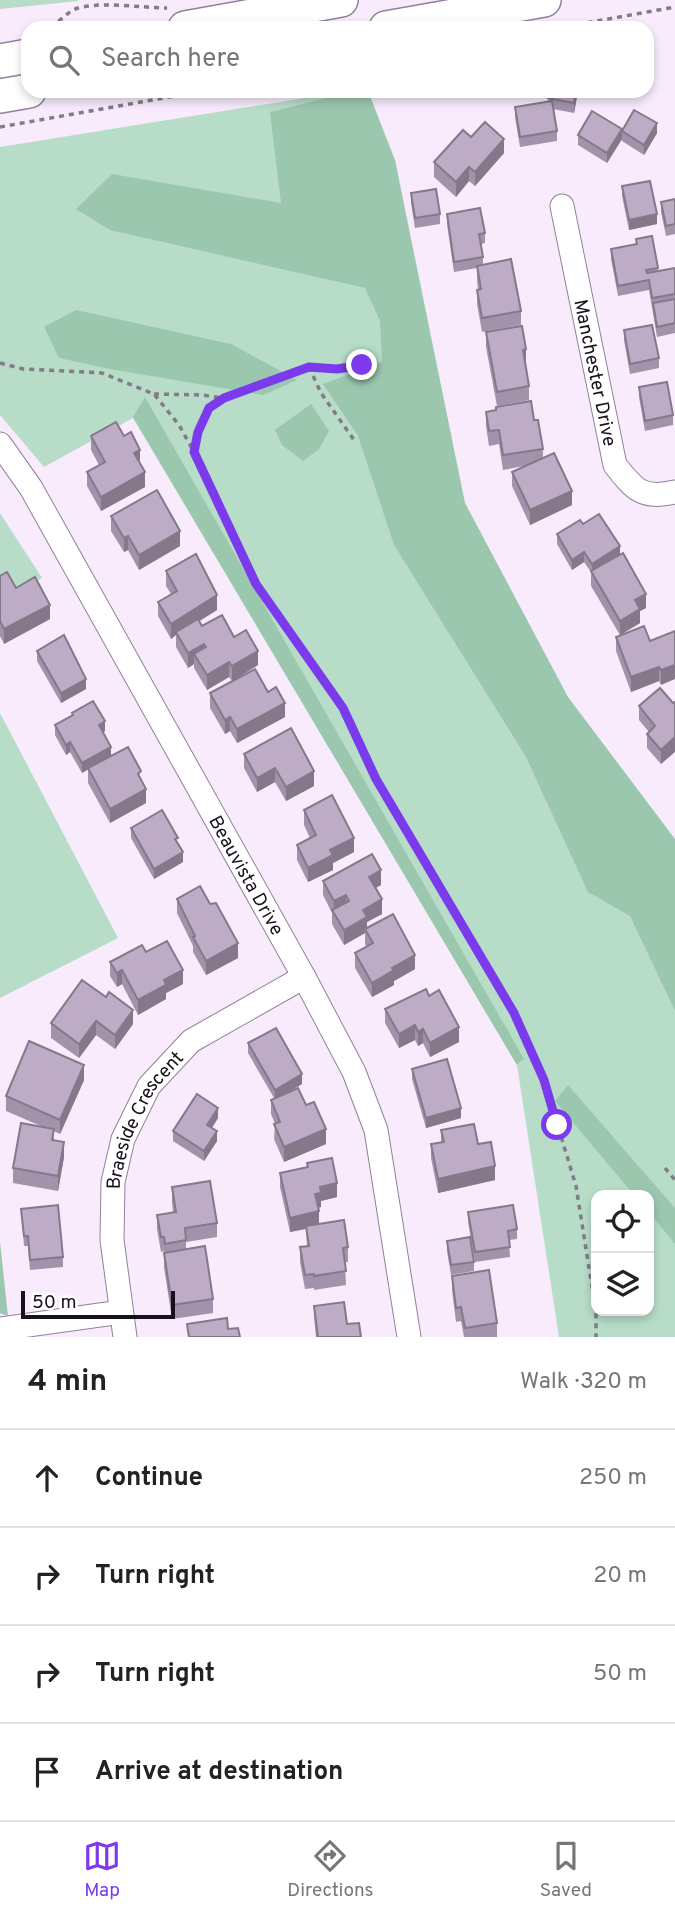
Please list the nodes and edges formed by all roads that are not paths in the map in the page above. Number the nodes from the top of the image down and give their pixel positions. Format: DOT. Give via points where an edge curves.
graph roads {
  1 [pos="341,0"];
  2 [pos="544,0"];
  3 [pos="179,18"];
  4 [pos="426,21"];
  5 [pos="21,57"];
  6 [pos="0,61"];
  7 [pos="21,92"];
  8 [pos="0,96"];
  9 [pos="562,206"];
  10 [pos="0,444"];
  11 [pos="675,492"];
  12 [pos="304,977"];
  13 [pos="121,1312"];
  14 [pos="0,1329"];
  15 [pos="125,1337"];
  16 [pos="409,1337"];
  1 -- 3 [label="main road"];
  2 -- 4 [label="main road"];
  5 -- 6 [label="main road"];
  7 -- 8 [label="main road"];
  9 -- 11 [label="street, Manchester Drive" via="614,465 635,490 657,496"];
  10 -- 12 [label="street, Beauvista Drive" via="31,488"];
  12 -- 13 [label="street, Braeside Crescent" via="191,1041 149,1086 123,1139 113,1182 112,1240"];
  12 -- 16 [label="street, Beauvista Drive" via="354,1072 376,1130"];
  13 -- 14 [label="street"];
  13 -- 15 [label="street, Braeside Crescent"];
}
